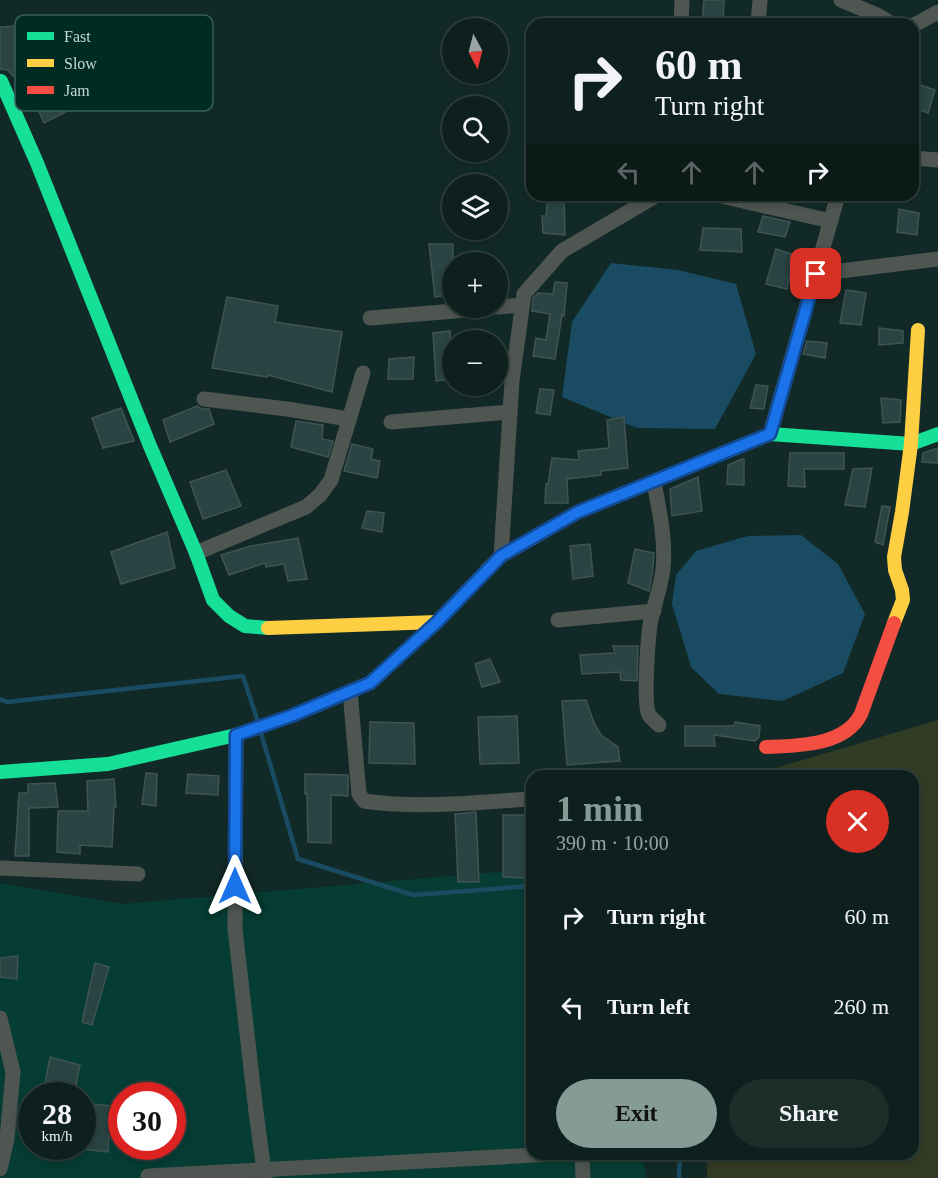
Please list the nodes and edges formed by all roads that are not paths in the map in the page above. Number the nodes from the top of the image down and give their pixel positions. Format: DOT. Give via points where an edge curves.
graph roads {
  1 [pos="682,0"];
  2 [pos="760,0"];
  3 [pos="841,0"];
  4 [pos="938,12"];
  5 [pos="681,18"];
  6 [pos="758,18"];
  7 [pos="882,18"];
  8 [pos="919,22"];
  9 [pos="1,81"];
  10 [pos="919,158"];
  11 [pos="938,160"];
  12 [pos="647,201"];
  13 [pos="754,201"];
  14 [pos="789,201"];
  15 [pos="836,201"];
  16 [pos="788,211"];
  17 [pos="831,221"];
  18 [pos="938,259"];
  19 [pos="816,274"];
  20 [pos="522,305"];
  21 [pos="508,306"];
  22 [pos="442,312"];
  23 [pos="370,318"];
  24 [pos="918,330"];
  25 [pos="363,373"];
  26 [pos="204,399"];
  27 [pos="510,412"];
  28 [pos="349,419"];
  29 [pos="391,422"];
  30 [pos="770,434"];
  31 [pos="938,434"];
  32 [pos="911,444"];
  33 [pos="654,482"];
  34 [pos="196,553"];
  35 [pos="501,556"];
  36 [pos="654,611"];
  37 [pos="558,620"];
  38 [pos="437,622"];
  39 [pos="350,691"];
  40 [pos="659,725"];
  41 [pos="242,733"];
  42 [pos="766,747"];
  43 [pos="0,772"];
  44 [pos="526,799"];
  45 [pos="0,868"];
  46 [pos="138,874"];
  47 [pos="0,1018"];
  48 [pos="4,1138"];
  49 [pos="526,1156"];
  50 [pos="582,1160"];
  51 [pos="0,1169"];
  52 [pos="305,1173"];
  53 [pos="265,1174"];
  54 [pos="148,1178"];
  55 [pos="583,1178"];
  1 -- 5 [label="street"];
  2 -- 6 [label="street"];
  3 -- 7 [label="street"];
  4 -- 8 [label="street"];
  9 -- 34 [label="street"];
  10 -- 11 [label="street"];
  12 -- 20 [label="street" via="562,251 524,294"];
  13 -- 16 [label="street"];
  14 -- 16 [label="street"];
  15 -- 17 [label="street"];
  16 -- 17 [label="street"];
  17 -- 19 [label="street"];
  18 -- 19 [label="street"];
  19 -- 30 [label="street"];
  20 -- 21 [label="street"];
  20 -- 27 [label="street"];
  22 -- 23 [label="street"];
  24 -- 32 [label="street"];
  25 -- 28 [label="street"];
  26 -- 28 [label="street"];
  27 -- 29 [label="street"];
  27 -- 35 [label="street"];
  28 -- 34 [label="street" via="331,480 320,495 306,507"];
  30 -- 32 [label="street"];
  30 -- 33 [label="street"];
  31 -- 32 [label="street"];
  32 -- 42 [label="street" via="894,557 903,600 861,714 854,725 828,739"];
  33 -- 35 [label="street" via="578,512"];
  33 -- 36 [label="street" via="662,525 663,567"];
  34 -- 38 [label="street" via="213,600 245,627"];
  35 -- 38 [label="street"];
  36 -- 37 [label="street"];
  36 -- 40 [label="street" via="646,708"];
  38 -- 39 [label="street" via="370,683"];
  39 -- 41 [label="street"];
  39 -- 44 [label="street" via="359,794 364,801 442,804"];
  41 -- 43 [label="street" via="108,764"];
  41 -- 53 [label="street" via="235,929"];
  45 -- 46 [label="street"];
  47 -- 48 [label="street" via="13,1072"];
  48 -- 51 [label="street"];
  49 -- 52 [label="street"];
  50 -- 55 [label="street"];
  52 -- 53 [label="street"];
  53 -- 54 [label="street"];
}
